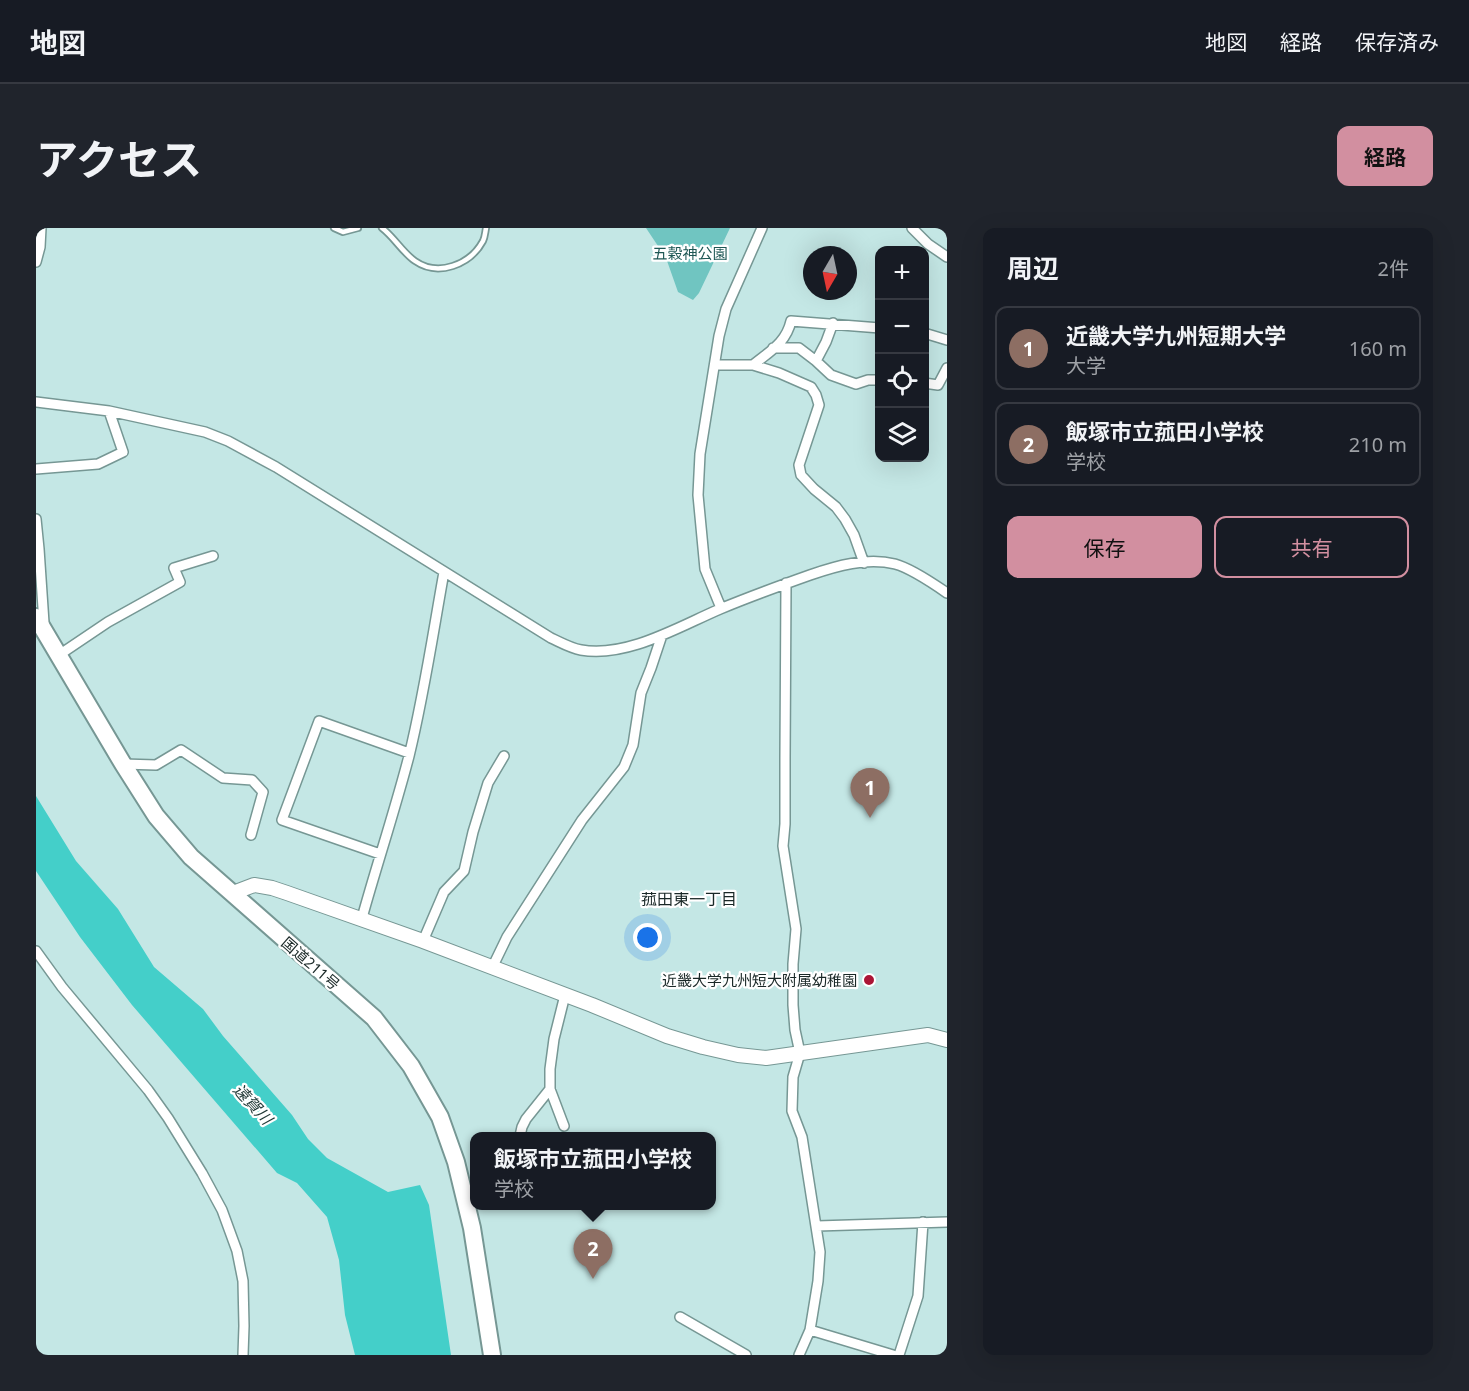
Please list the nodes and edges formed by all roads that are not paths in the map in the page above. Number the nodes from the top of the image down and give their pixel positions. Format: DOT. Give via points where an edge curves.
graph roads {
  1 [pos="41,228"];
  2 [pos="334,228"];
  3 [pos="358,228"];
  4 [pos="382,228"];
  5 [pos="486,228"];
  6 [pos="762,228"];
  7 [pos="912,228"];
  8 [pos="947,257"];
  9 [pos="36,262"];
  10 [pos="832,323"];
  11 [pos="875,328"];
  12 [pos="929,335"];
  13 [pos="947,340"];
  14 [pos="773,348"];
  15 [pos="816,361"];
  16 [pos="715,365"];
  17 [pos="753,365"];
  18 [pos="947,368"];
  19 [pos="875,380"];
  20 [pos="929,384"];
  21 [pos="36,402"];
  22 [pos="109,411"];
  23 [pos="36,469"];
  24 [pos="36,519"];
  25 [pos="213,556"];
  26 [pos="864,563"];
  27 [pos="444,572"];
  28 [pos="786,583"];
  29 [pos="947,593"];
  30 [pos="721,609"];
  31 [pos="40,624"];
  32 [pos="662,635"];
  33 [pos="60,655"];
  34 [pos="410,753"];
  35 [pos="504,756"];
  36 [pos="123,764"];
  37 [pos="251,835"];
  38 [pos="380,854"];
  39 [pos="233,893"];
  40 [pos="362,918"];
  41 [pos="423,941"];
  42 [pos="36,951"];
  43 [pos="492,968"];
  44 [pos="565,995"];
  45 [pos="947,1040"];
  46 [pos="801,1053"];
  47 [pos="550,1089"];
  48 [pos="564,1126"];
  49 [pos="521,1132"];
  50 [pos="923,1222"];
  51 [pos="947,1222"];
  52 [pos="817,1226"];
  53 [pos="680,1317"];
  54 [pos="810,1330"];
  55 [pos="243,1355"];
  56 [pos="492,1355"];
  57 [pos="746,1355"];
  58 [pos="799,1355"];
  59 [pos="893,1355"];
  60 [pos="899,1355"];
  1 -- 9 [label="street"];
  2 -- 3 [label="lane" via="343,232"];
  4 -- 5 [label="lane" via="415,261 439,268 453,268 477,250"];
  6 -- 16 [label="street" via="726,309"];
  7 -- 8 [label="street"];
  10 -- 11 [label="street"];
  10 -- 14 [label="street" via="791,321 783,341"];
  10 -- 15 [label="street"];
  12 -- 13 [label="street"];
  14 -- 15 [label="street" via="799,348"];
  14 -- 17 [label="street"];
  15 -- 19 [label="street" via="831,375 856,384"];
  16 -- 17 [label="street"];
  16 -- 30 [label="street" via="700,454 698,495 705,568"];
  17 -- 26 [label="street" via="810,387 816,395 819,405 798,465 801,476 845,519"];
  18 -- 20 [label="street" via="938,385"];
  21 -- 22 [label="street"];
  22 -- 23 [label="street" via="123,452 98,464"];
  22 -- 27 [label="street" via="205,432 228,441"];
  24 -- 31 [label="street"];
  25 -- 33 [label="street" via="174,568 180,582 108,622"];
  26 -- 28 [label="street" via="828,569"];
  26 -- 29 [label="street" via="897,564"];
  27 -- 32 [label="street" via="551,638 581,650 623,648"];
  27 -- 34 [label="street"];
  28 -- 30 [label="street"];
  28 -- 46 [label="street" via="783,846 796,928 793,1005"];
  30 -- 32 [label="street"];
  31 -- 33 [label="highway, 国道211号"];
  32 -- 43 [label="street" via="641,693 633,745 624,767 582,820 507,937"];
  33 -- 36 [label="highway, 国道211号"];
  34 -- 38 [label="street"];
  34 -- 38 [label="street" via="319,721 282,820"];
  35 -- 41 [label="street" via="488,783 464,871 444,892"];
  36 -- 37 [label="street" via="156,765 181,750 223,778 252,780 263,792"];
  36 -- 39 [label="highway, 国道211号" via="173,837"];
  38 -- 40 [label="street"];
  39 -- 40 [label="street" via="254,885 272,888"];
  39 -- 56 [label="highway, 国道211号" via="374,1018 411,1066 440,1117 472,1228"];
  40 -- 41 [label="street"];
  41 -- 43 [label="street"];
  42 -- 55 [label="street" via="148,1090 222,1210 243,1281"];
  43 -- 44 [label="street"];
  44 -- 46 [label="street" via="703,1047 766,1058"];
  44 -- 47 [label="street" via="554,1039"];
  45 -- 46 [label="street" via="928,1035"];
  46 -- 52 [label="street" via="793,1077 792,1111 802,1137"];
  47 -- 48 [label="street"];
  47 -- 49 [label="street" via="526,1119"];
  50 -- 51 [label="street"];
  50 -- 52 [label="street"];
  50 -- 60 [label="street" via="918,1296"];
  52 -- 54 [label="street" via="820,1252"];
  53 -- 57 [label="street"];
  54 -- 58 [label="street"];
  54 -- 59 [label="street"];
}
